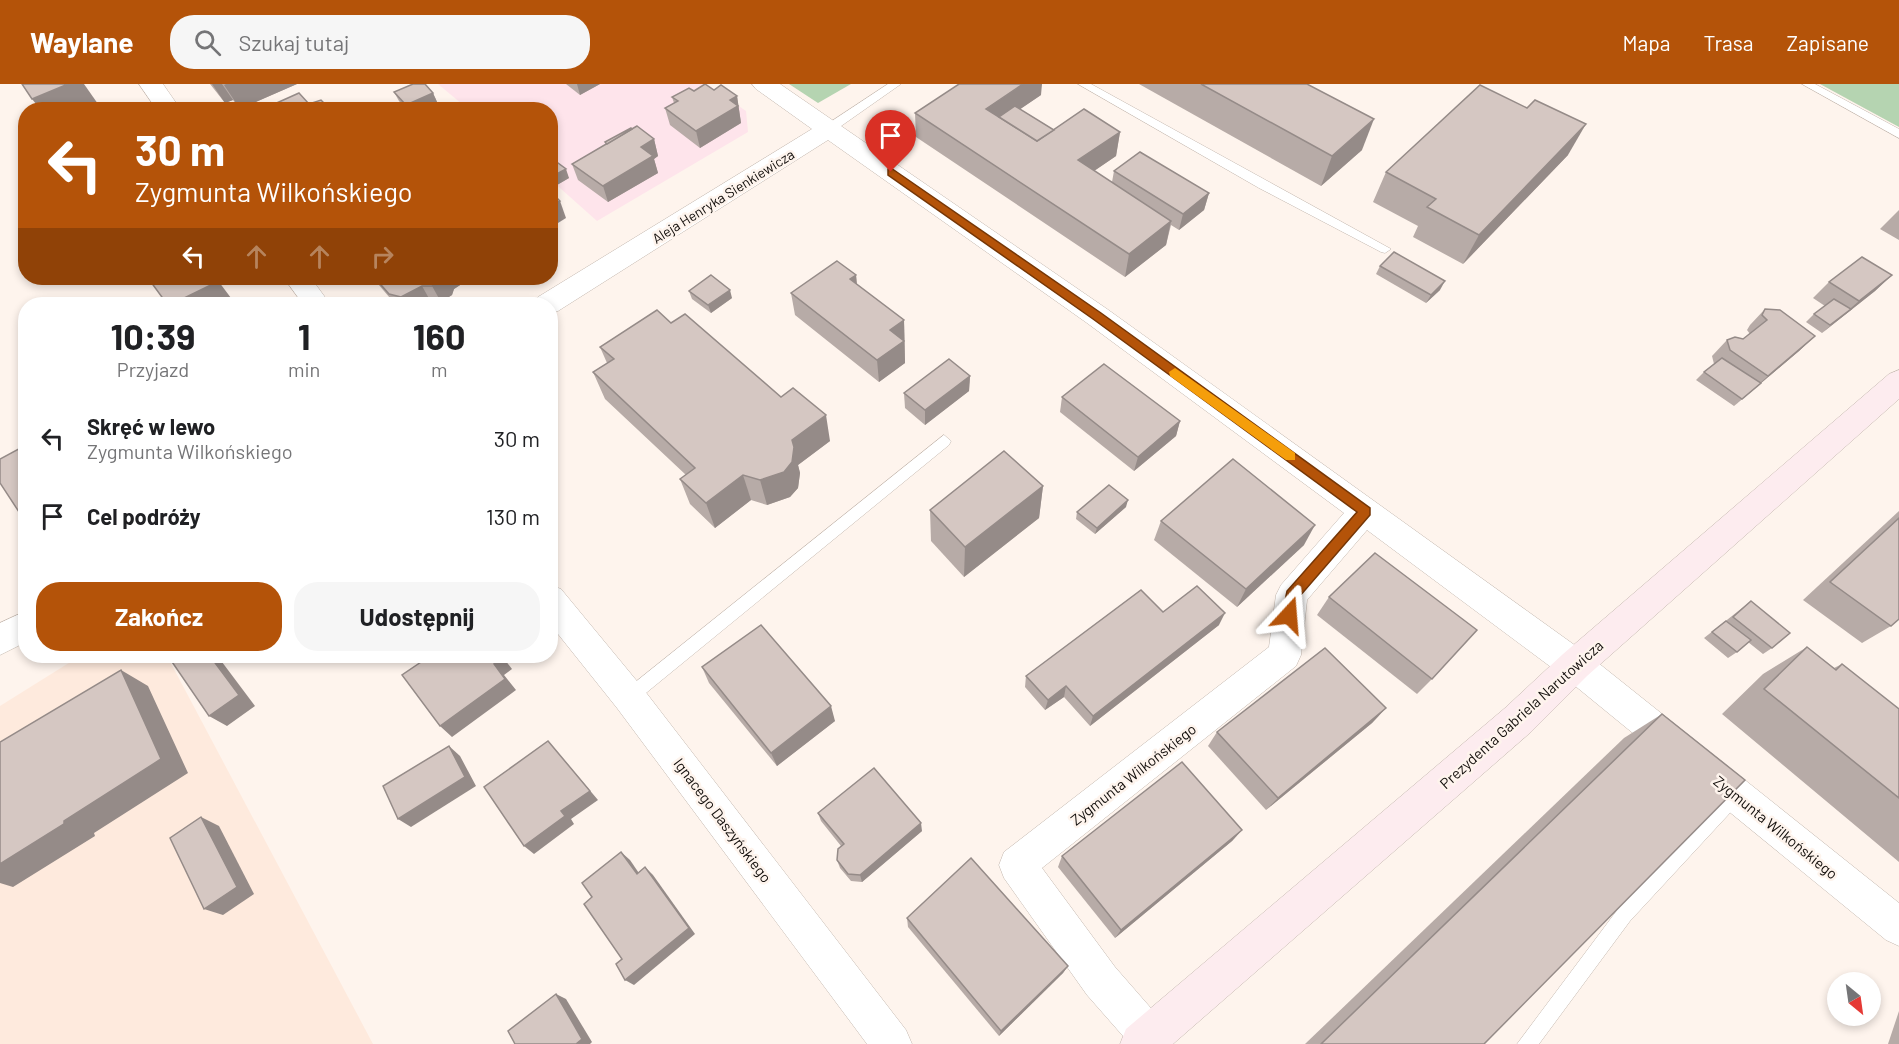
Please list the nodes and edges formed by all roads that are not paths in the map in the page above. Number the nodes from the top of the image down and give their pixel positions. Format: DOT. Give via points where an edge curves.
graph roads {
  1 [pos="151,84"];
  2 [pos="764,84"];
  3 [pos="896,84"];
  4 [pos="1083,84"];
  5 [pos="1807,84"];
  6 [pos="164,102"];
  7 [pos="830,128"];
  8 [pos="1899,134"];
  9 [pos="1385,249"];
  10 [pos="302,285"];
  11 [pos="312,297"];
  12 [pos="558,298"];
  13 [pos="1899,382"];
  14 [pos="944,441"];
  15 [pos="1365,512"];
  16 [pos="558,609"];
  17 [pos="18,630"];
  18 [pos="0,640"];
  19 [pos="1575,665"];
  20 [pos="630,697"];
  21 [pos="1735,795"];
  22 [pos="1899,927"];
  23 [pos="1145,1040"];
  24 [pos="892,1044"];
  25 [pos="1527,1044"];
  1 -- 6 [label="street"];
  2 -- 7 [label="street, Zygmunta Wilkońskiego"];
  3 -- 7 [label="lane, Aleja Henryka Sienkiewicza"];
  4 -- 9 [label="lane"];
  5 -- 8 [label="lane"];
  7 -- 12 [label="street, Aleja Henryka Sienkiewicza"];
  7 -- 15 [label="street, Zygmunta Wilkońskiego"];
  10 -- 11 [label="street"];
  13 -- 19 [label="street, Prezydenta Gabriela Narutowicza"];
  14 -- 20 [label="lane"];
  15 -- 19 [label="street, Zygmunta Wilkońskiego"];
  15 -- 23 [label="street, Zygmunta Wilkońskiego" via="1292,595 1284,655 1017,865"];
  16 -- 20 [label="street, Ignacego Daszyńskiego"];
  17 -- 18 [label="street"];
  19 -- 21 [label="street, Zygmunta Wilkońskiego"];
  19 -- 23 [label="street, Prezydenta Gabriela Narutowicza" via="1518,720"];
  20 -- 24 [label="street, Ignacego Daszyńskiego"];
  21 -- 22 [label="street, Zygmunta Wilkońskiego"];
  21 -- 25 [label="lane" via="1624,915"];
}
